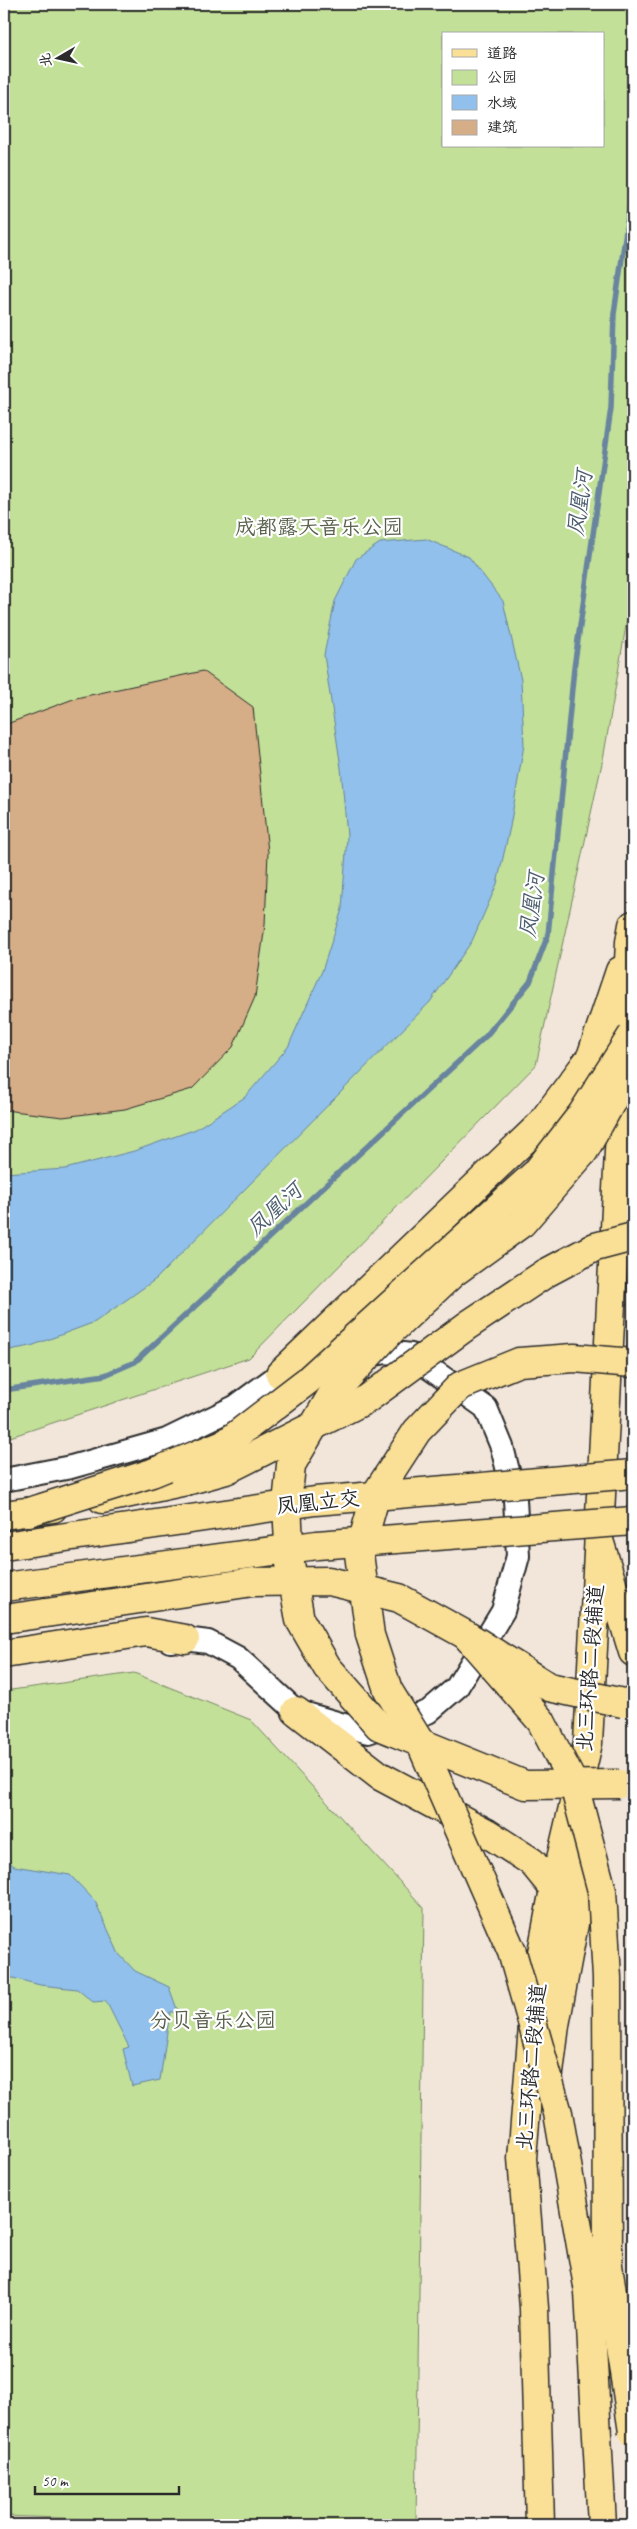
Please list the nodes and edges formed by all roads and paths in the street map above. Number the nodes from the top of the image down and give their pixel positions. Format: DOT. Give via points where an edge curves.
graph roads {
  1 [pos="632,933"];
  2 [pos="633,1034"];
  3 [pos="633,1054"];
  4 [pos="633,1238"];
  5 [pos="633,1363"];
  6 [pos="280,1374"];
  7 [pos="633,1474"];
  8 [pos="4,1480"];
  9 [pos="16,1513"];
  10 [pos="633,1521"];
  11 [pos="598,1537"];
  12 [pos="4,1546"];
  13 [pos="4,1587"];
  14 [pos="4,1619"];
  15 [pos="466,1635"];
  16 [pos="185,1638"];
  17 [pos="633,1652"];
  18 [pos="4,1654"];
  19 [pos="4,1668"];
  20 [pos="633,1701"];
  21 [pos="296,1711"];
  22 [pos="588,1743"];
  23 [pos="421,1744"];
  24 [pos="633,1782"];
  25 [pos="554,1889"];
  26 [pos="534,2308"];
  27 [pos="633,2432"];
  28 [pos="540,2525"];
  29 [pos="602,2525"];
  1 -- 6 [label="main road" via="591,1057 540,1125"];
  1 -- 11 [label="main road, 北三环路二段辅道"];
  2 -- 9 [label="main road, bridge" via="582,1114 536,1173 307,1381 226,1443 152,1473"];
  3 -- 23 [label="main road, bridge" via="584,1151 522,1223 453,1273 339,1386 291,1465 287,1504 290,1563 300,1620 327,1667 379,1726"];
  4 -- 9 [label="main road, bridge" via="595,1247 546,1273 366,1399 226,1470 85,1503"];
  5 -- 23 [label="main road, bridge" via="574,1358 519,1362 460,1386 417,1431 376,1494 359,1554 370,1635 388,1690"];
  6 -- 8 [label="street" via="235,1407 167,1440 71,1467"];
  6 -- 21 [label="street" via="386,1352 411,1355 486,1408 502,1447 515,1499 518,1556 502,1611 457,1688 428,1712 368,1732"];
  7 -- 12 [label="main road, 凤凰立交, bridge" via="315,1501"];
  10 -- 13 [label="main road, 凤凰立交, bridge" via="317,1544"];
  11 -- 17 [label="main road"];
  11 -- 22 [label="main road, 北三环路二段辅道"];
  14 -- 15 [label="main road, bridge" via="253,1582 329,1581 399,1598"];
  15 -- 20 [label="main road, bridge" via="549,1687 623,1703"];
  15 -- 27 [label="main road, bridge" via="541,1722 574,1785 602,1891 607,1978 608,2265"];
  16 -- 18 [label="main road" via="146,1632"];
  16 -- 19 [label="street"];
  16 -- 21 [label="street" via="208,1642 238,1658"];
  21 -- 25 [label="main road" via="380,1776 532,1862"];
  22 -- 25 [label="main road, 北三环路二段辅道"];
  22 -- 26 [label="main road" via="576,1913 555,2025 538,2180"];
  23 -- 24 [label="main road, bridge" via="526,1785"];
  23 -- 29 [label="main road, bridge" via="512,1952 558,2113 589,2292"];
  25 -- 26 [label="main road, 北三环路二段辅道" via="537,1979 522,2158"];
  26 -- 28 [label="main road, 北三环路二段辅道"];
}
